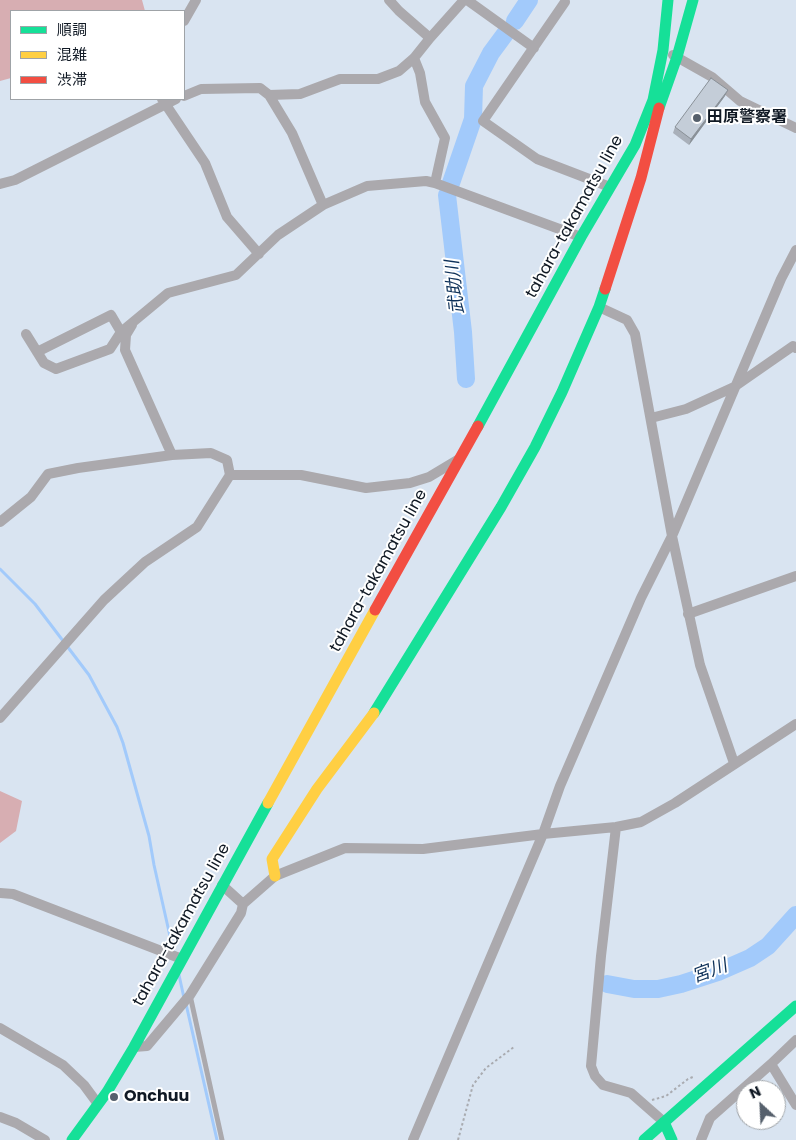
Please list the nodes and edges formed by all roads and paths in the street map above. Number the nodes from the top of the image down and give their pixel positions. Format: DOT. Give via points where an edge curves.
graph roads {
  1 [pos="196,0"];
  2 [pos="390,0"];
  3 [pos="466,0"];
  4 [pos="668,0"];
  5 [pos="694,0"];
  6 [pos="564,2"];
  7 [pos="185,19"];
  8 [pos="430,38"];
  9 [pos="534,48"];
  10 [pos="663,50"];
  11 [pos="677,57"];
  12 [pos="414,58"];
  13 [pos="269,95"];
  14 [pos="185,96"];
  15 [pos="163,101"];
  16 [pos="656,102"];
  17 [pos="796,128"];
  18 [pos="435,183"];
  19 [pos="0,184"];
  20 [pos="610,187"];
  21 [pos="323,205"];
  22 [pos="581,237"];
  23 [pos="796,250"];
  24 [pos="259,254"];
  25 [pos="599,307"];
  26 [pos="134,321"];
  27 [pos="121,332"];
  28 [pos="26,334"];
  29 [pos="796,348"];
  30 [pos="37,352"];
  31 [pos="734,387"];
  32 [pos="651,418"];
  33 [pos="172,455"];
  34 [pos="460,458"];
  35 [pos="230,474"];
  36 [pos="0,522"];
  37 [pos="672,536"];
  38 [pos="796,576"];
  39 [pos="688,614"];
  40 [pos="0,718"];
  41 [pos="796,724"];
  42 [pos="734,763"];
  43 [pos="616,827"];
  44 [pos="543,834"];
  45 [pos="275,876"];
  46 [pos="222,885"];
  47 [pos="0,893"];
  48 [pos="243,904"];
  49 [pos="182,959"];
  50 [pos="190,995"];
  51 [pos="796,1006"];
  52 [pos="0,1028"];
  53 [pos="796,1040"];
  54 [pos="514,1046"];
  55 [pos="134,1047"];
  56 [pos="772,1064"];
  57 [pos="98,1104"];
  58 [pos="796,1105"];
  59 [pos="0,1117"];
  60 [pos="664,1122"];
  61 [pos="45,1140"];
  62 [pos="72,1140"];
  63 [pos="222,1140"];
  64 [pos="413,1140"];
  65 [pos="458,1140"];
  66 [pos="644,1140"];
  67 [pos="672,1140"];
  68 [pos="701,1140"];
  1 -- 7 [label="street"];
  2 -- 8 [label="street"];
  3 -- 8 [label="street"];
  3 -- 9 [label="street"];
  4 -- 10 [label="main road, tahara-takamatsu line"];
  5 -- 11 [label="main road"];
  6 -- 9 [label="street"];
  8 -- 12 [label="street"];
  9 -- 20 [label="street" via="483,121 537,159"];
  10 -- 11 [label="street"];
  10 -- 16 [label="main road, tahara-takamatsu line"];
  11 -- 16 [label="main road"];
  11 -- 17 [label="street" via="712,77 740,101"];
  12 -- 13 [label="street" via="399,71 378,80 340,79 300,94"];
  12 -- 18 [label="street" via="425,102 445,138"];
  13 -- 14 [label="street" via="260,88 250,88 201,89"];
  13 -- 21 [label="street" via="292,133"];
  15 -- 19 [label="street" via="15,180"];
  15 -- 24 [label="street" via="205,163 227,217"];
  16 -- 20 [label="main road, tahara-takamatsu line"];
  16 -- 25 [label="main road" via="641,178"];
  18 -- 21 [label="street" via="367,186"];
  18 -- 22 [label="street"];
  20 -- 22 [label="main road, tahara-takamatsu line"];
  21 -- 24 [label="street" via="278,235"];
  22 -- 34 [label="main road, tahara-takamatsu line"];
  23 -- 31 [label="street"];
  24 -- 26 [label="street" via="236,275 168,293"];
  25 -- 32 [label="street" via="628,320 635,334"];
  25 -- 45 [label="main road" via="562,392 501,508 369,721 318,789 272,859"];
  26 -- 27 [label="street"];
  26 -- 33 [label="street" via="126,335 125,350"];
  27 -- 30 [label="street" via="111,315"];
  27 -- 30 [label="street" via="110,349 56,369 44,363"];
  28 -- 30 [label="street"];
  29 -- 31 [label="street" via="793,346"];
  31 -- 32 [label="street" via="686,409"];
  31 -- 37 [label="street"];
  32 -- 37 [label="street"];
  33 -- 35 [label="street" via="211,453 227,460"];
  33 -- 36 [label="street" via="48,474 31,497"];
  34 -- 35 [label="street" via="429,477 410,483 366,488 301,475"];
  34 -- 46 [label="main road, tahara-takamatsu line"];
  35 -- 40 [label="street" via="196,527 144,562 104,600"];
  37 -- 39 [label="street"];
  37 -- 44 [label="street" via="641,598 560,786"];
  38 -- 39 [label="street"];
  39 -- 42 [label="street" via="700,665"];
  41 -- 42 [label="street"];
  42 -- 43 [label="street" via="641,822"];
  43 -- 44 [label="street"];
  43 -- 60 [label="street" via="591,1066 603,1085 631,1093"];
  44 -- 45 [label="street" via="423,849 345,848"];
  44 -- 64 [label="street"];
  45 -- 48 [label="street"];
  46 -- 48 [label="street"];
  46 -- 49 [label="main road, tahara-takamatsu line"];
  47 -- 49 [label="street" via="13,894"];
  48 -- 50 [label="street" via="241,913"];
  49 -- 55 [label="main road, tahara-takamatsu line"];
  50 -- 55 [label="street" via="147,1046"];
  50 -- 63 [label="lane"];
  51 -- 60 [label="main road"];
  52 -- 57 [label="street" via="63,1065 84,1084"];
  53 -- 56 [label="street"];
  54 -- 65 [label="path" via="486,1068 473,1085"];
  55 -- 57 [label="main road, tahara-takamatsu line"];
  56 -- 58 [label="street"];
  56 -- 68 [label="street" via="710,1118"];
  57 -- 62 [label="main road, tahara-takamatsu line"];
  59 -- 61 [label="street" via="16,1122"];
  60 -- 66 [label="main road"];
  60 -- 67 [label="main road"];
}
